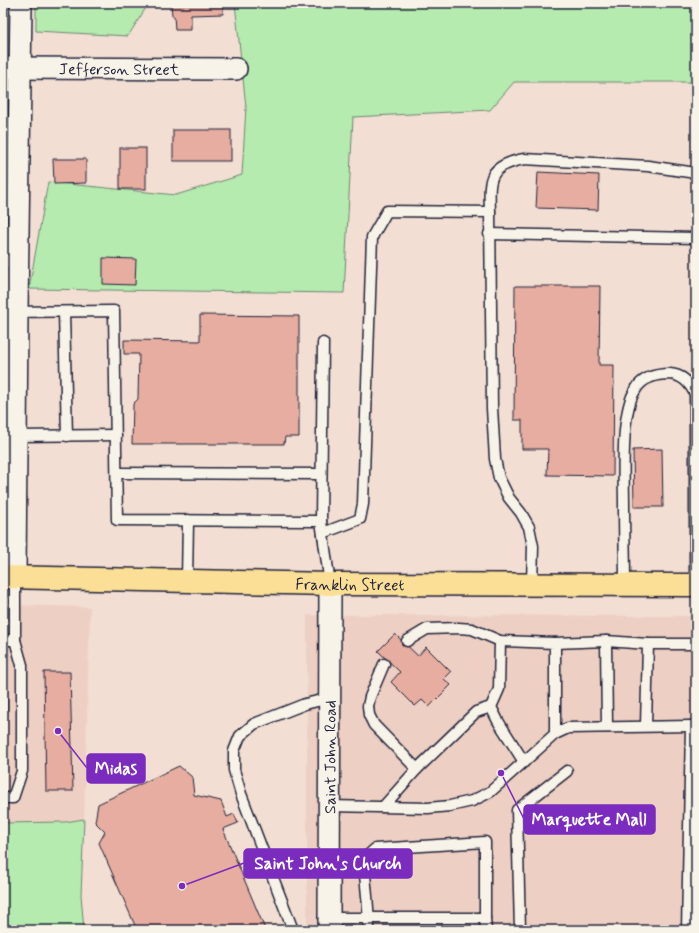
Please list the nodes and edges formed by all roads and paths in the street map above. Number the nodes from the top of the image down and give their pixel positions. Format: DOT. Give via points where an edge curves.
graph roads {
  1 [pos="21,3"];
  2 [pos="11,68"];
  3 [pos="236,69"];
  4 [pos="696,173"];
  5 [pos="490,212"];
  6 [pos="489,234"];
  7 [pos="696,238"];
  8 [pos="10,261"];
  9 [pos="10,312"];
  10 [pos="64,312"];
  11 [pos="323,343"];
  12 [pos="116,435"];
  13 [pos="16,436"];
  14 [pos="67,436"];
  15 [pos="117,474"];
  16 [pos="322,474"];
  17 [pos="188,520"];
  18 [pos="321,521"];
  19 [pos="323,533"];
  20 [pos="9,577"];
  21 [pos="187,581"];
  22 [pos="330,584"];
  23 [pos="532,584"];
  24 [pos="625,584"];
  25 [pos="695,585"];
  26 [pos="3,640"];
  27 [pos="15,640"];
  28 [pos="407,641"];
  29 [pos="500,641"];
  30 [pos="606,641"];
  31 [pos="555,642"];
  32 [pos="648,644"];
  33 [pos="696,644"];
  34 [pos="384,664"];
  35 [pos="330,698"];
  36 [pos="491,707"];
  37 [pos="646,726"];
  38 [pos="693,726"];
  39 [pos="607,727"];
  40 [pos="555,734"];
  41 [pos="524,762"];
  42 [pos="418,769"];
  43 [pos="567,771"];
  44 [pos="3,798"];
  45 [pos="330,806"];
  46 [pos="382,807"];
  47 [pos="369,917"];
  48 [pos="485,918"];
  49 [pos="329,924"];
  50 [pos="690,925"];
  51 [pos="293,930"];
  52 [pos="369,930"];
  53 [pos="486,930"];
  54 [pos="520,930"];
  1 -- 2 [label="street"];
  2 -- 3 [label="street, Jefferson Street"];
  2 -- 8 [label="street"];
  4 -- 5 [label="lane" via="648,166 524,159 500,167 492,175 489,187"];
  5 -- 6 [label="lane"];
  5 -- 19 [label="lane" via="387,211 372,237 363,504 360,519"];
  6 -- 7 [label="lane"];
  6 -- 23 [label="lane" via="495,459 499,478 529,527 533,546"];
  8 -- 9 [label="street"];
  9 -- 10 [label="lane"];
  9 -- 13 [label="street"];
  10 -- 12 [label="lane" via="114,311"];
  10 -- 14 [label="lane"];
  11 -- 16 [label="lane"];
  12 -- 14 [label="lane"];
  12 -- 15 [label="lane"];
  13 -- 14 [label="lane"];
  13 -- 20 [label="street"];
  15 -- 16 [label="lane"];
  15 -- 17 [label="lane" via="118,520"];
  16 -- 18 [label="lane"];
  17 -- 18 [label="lane"];
  17 -- 21 [label="lane"];
  18 -- 19 [label="lane"];
  19 -- 22 [label="lane"];
  20 -- 21 [label="main road, Franklin Street"];
  20 -- 27 [label="lane"];
  21 -- 22 [label="main road, Franklin Street"];
  22 -- 23 [label="main road, Franklin Street"];
  22 -- 35 [label="street, Saint John Road"];
  23 -- 24 [label="main road, Franklin Street"];
  24 -- 25 [label="main road, Franklin Street"];
  24 -- 25 [label="lane" via="624,463 627,416 636,388 650,376 673,374 690,384 694,394"];
  26 -- 27 [label="lane"];
  27 -- 44 [label="lane" via="22,665 22,771 13,798"];
  28 -- 29 [label="lane" via="428,629 459,628 472,629"];
  29 -- 31 [label="lane"];
  29 -- 36 [label="lane" via="499,689"];
  30 -- 31 [label="lane"];
  30 -- 32 [label="lane"];
  30 -- 39 [label="lane"];
  31 -- 40 [label="lane"];
  32 -- 33 [label="lane"];
  32 -- 37 [label="lane"];
  34 -- 42 [label="lane" via="370,697 369,715 374,725"];
  35 -- 45 [label="street, Saint John Road"];
  35 -- 51 [label="lane" via="305,704 254,724 240,736 234,751 234,770 241,794"];
  36 -- 41 [label="lane"];
  36 -- 42 [label="lane" via="476,712"];
  37 -- 38 [label="lane"];
  37 -- 39 [label="lane"];
  38 -- 50 [label="lane"];
  39 -- 40 [label="lane" via="568,728"];
  40 -- 41 [label="lane"];
  41 -- 46 [label="lane" via="490,792 472,801 428,808"];
  42 -- 46 [label="lane"];
  43 -- 54 [label="lane" via="518,810"];
  45 -- 46 [label="lane"];
  45 -- 49 [label="street, Saint John Road"];
  47 -- 48 [label="lane"];
  47 -- 48 [label="lane" via="364,859 375,849 485,842"];
  47 -- 49 [label="lane"];
  47 -- 52 [label="lane"];
  48 -- 53 [label="lane"];
}
